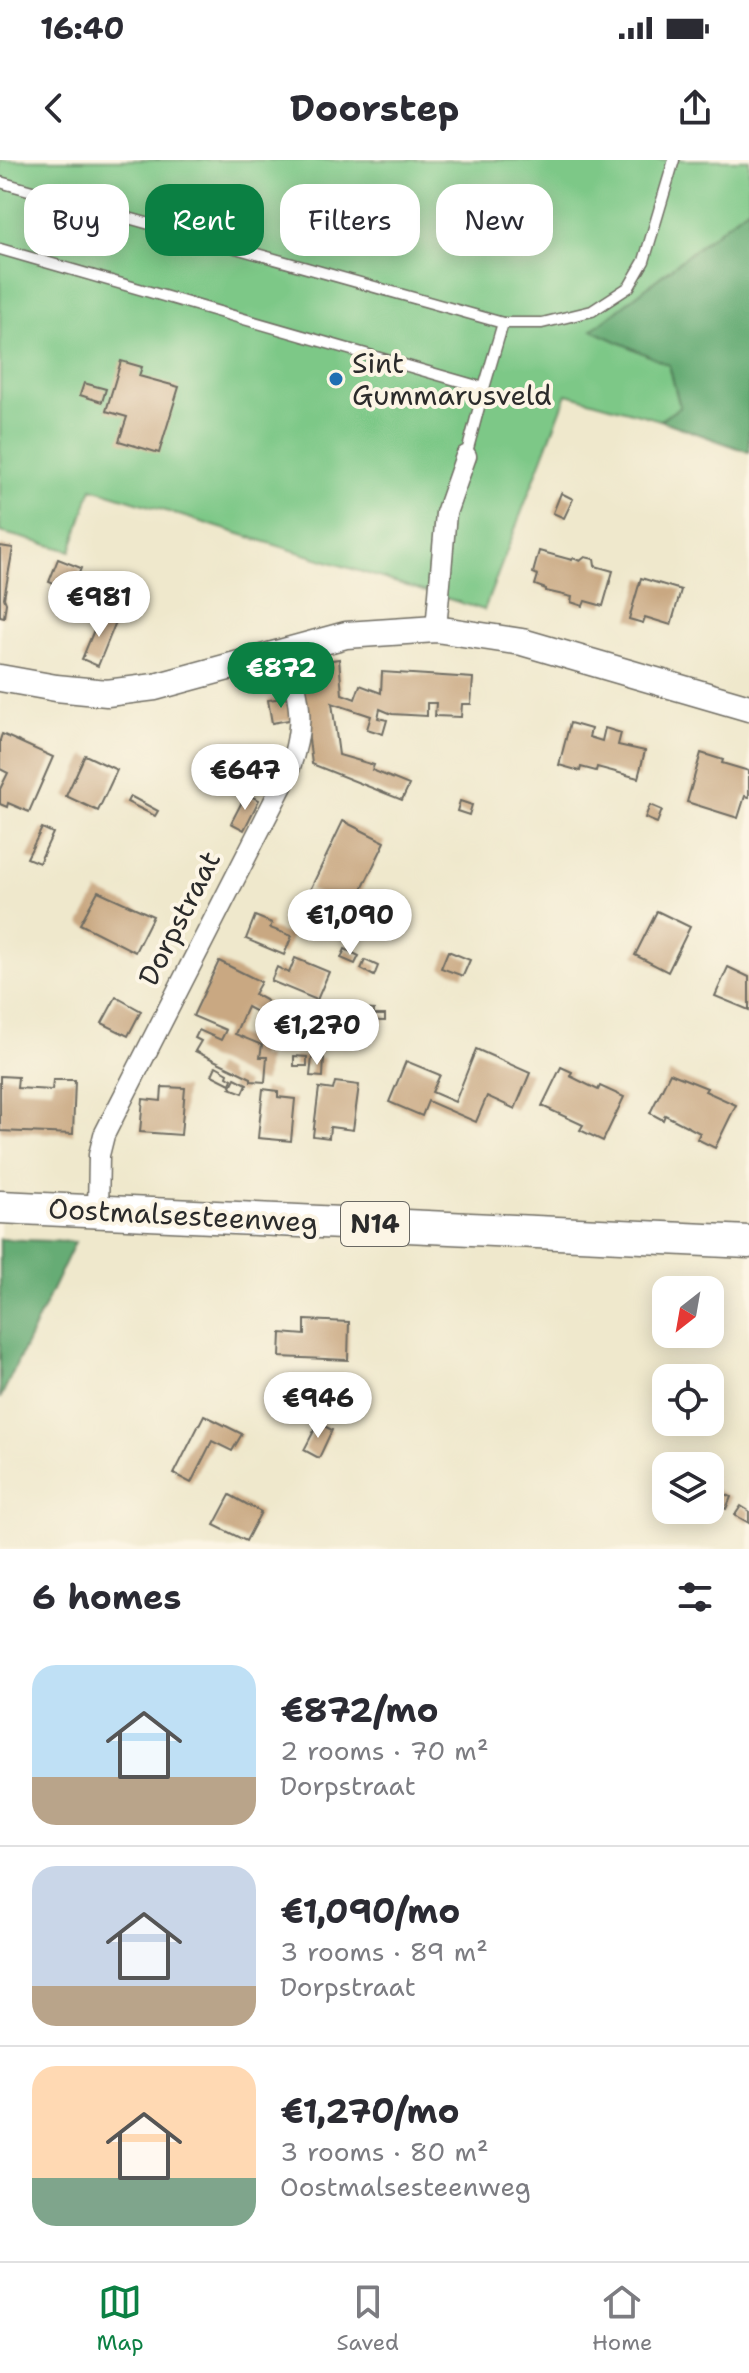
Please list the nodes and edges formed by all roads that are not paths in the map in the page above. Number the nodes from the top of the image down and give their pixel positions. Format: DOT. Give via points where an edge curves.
graph roads {
  1 [pos="674,160"];
  2 [pos="0,182"];
  3 [pos="0,249"];
  4 [pos="503,323"];
  5 [pos="484,388"];
  6 [pos="466,456"];
  7 [pos="436,629"];
  8 [pos="286,650"];
  9 [pos="0,678"];
  10 [pos="749,708"];
  11 [pos="0,1207"];
  12 [pos="98,1211"];
  13 [pos="749,1242"];
  1 -- 4 [label="lane" via="644,261 629,287 592,311 542,323"];
  2 -- 4 [label="lane"];
  3 -- 5 [label="lane"];
  4 -- 5 [label="lane"];
  5 -- 6 [label="lane"];
  6 -- 7 [label="street" via="446,513"];
  7 -- 8 [label="street" via="346,635"];
  7 -- 10 [label="street" via="522,642"];
  8 -- 9 [label="street" via="155,687 107,693"];
  8 -- 12 [label="street, Dorpstraat" via="297,693 298,748 104,1135"];
  11 -- 12 [label="main road, Oostmalsesteenweg / N14"];
  12 -- 13 [label="main road, Oostmalsesteenweg / N14"];
}
